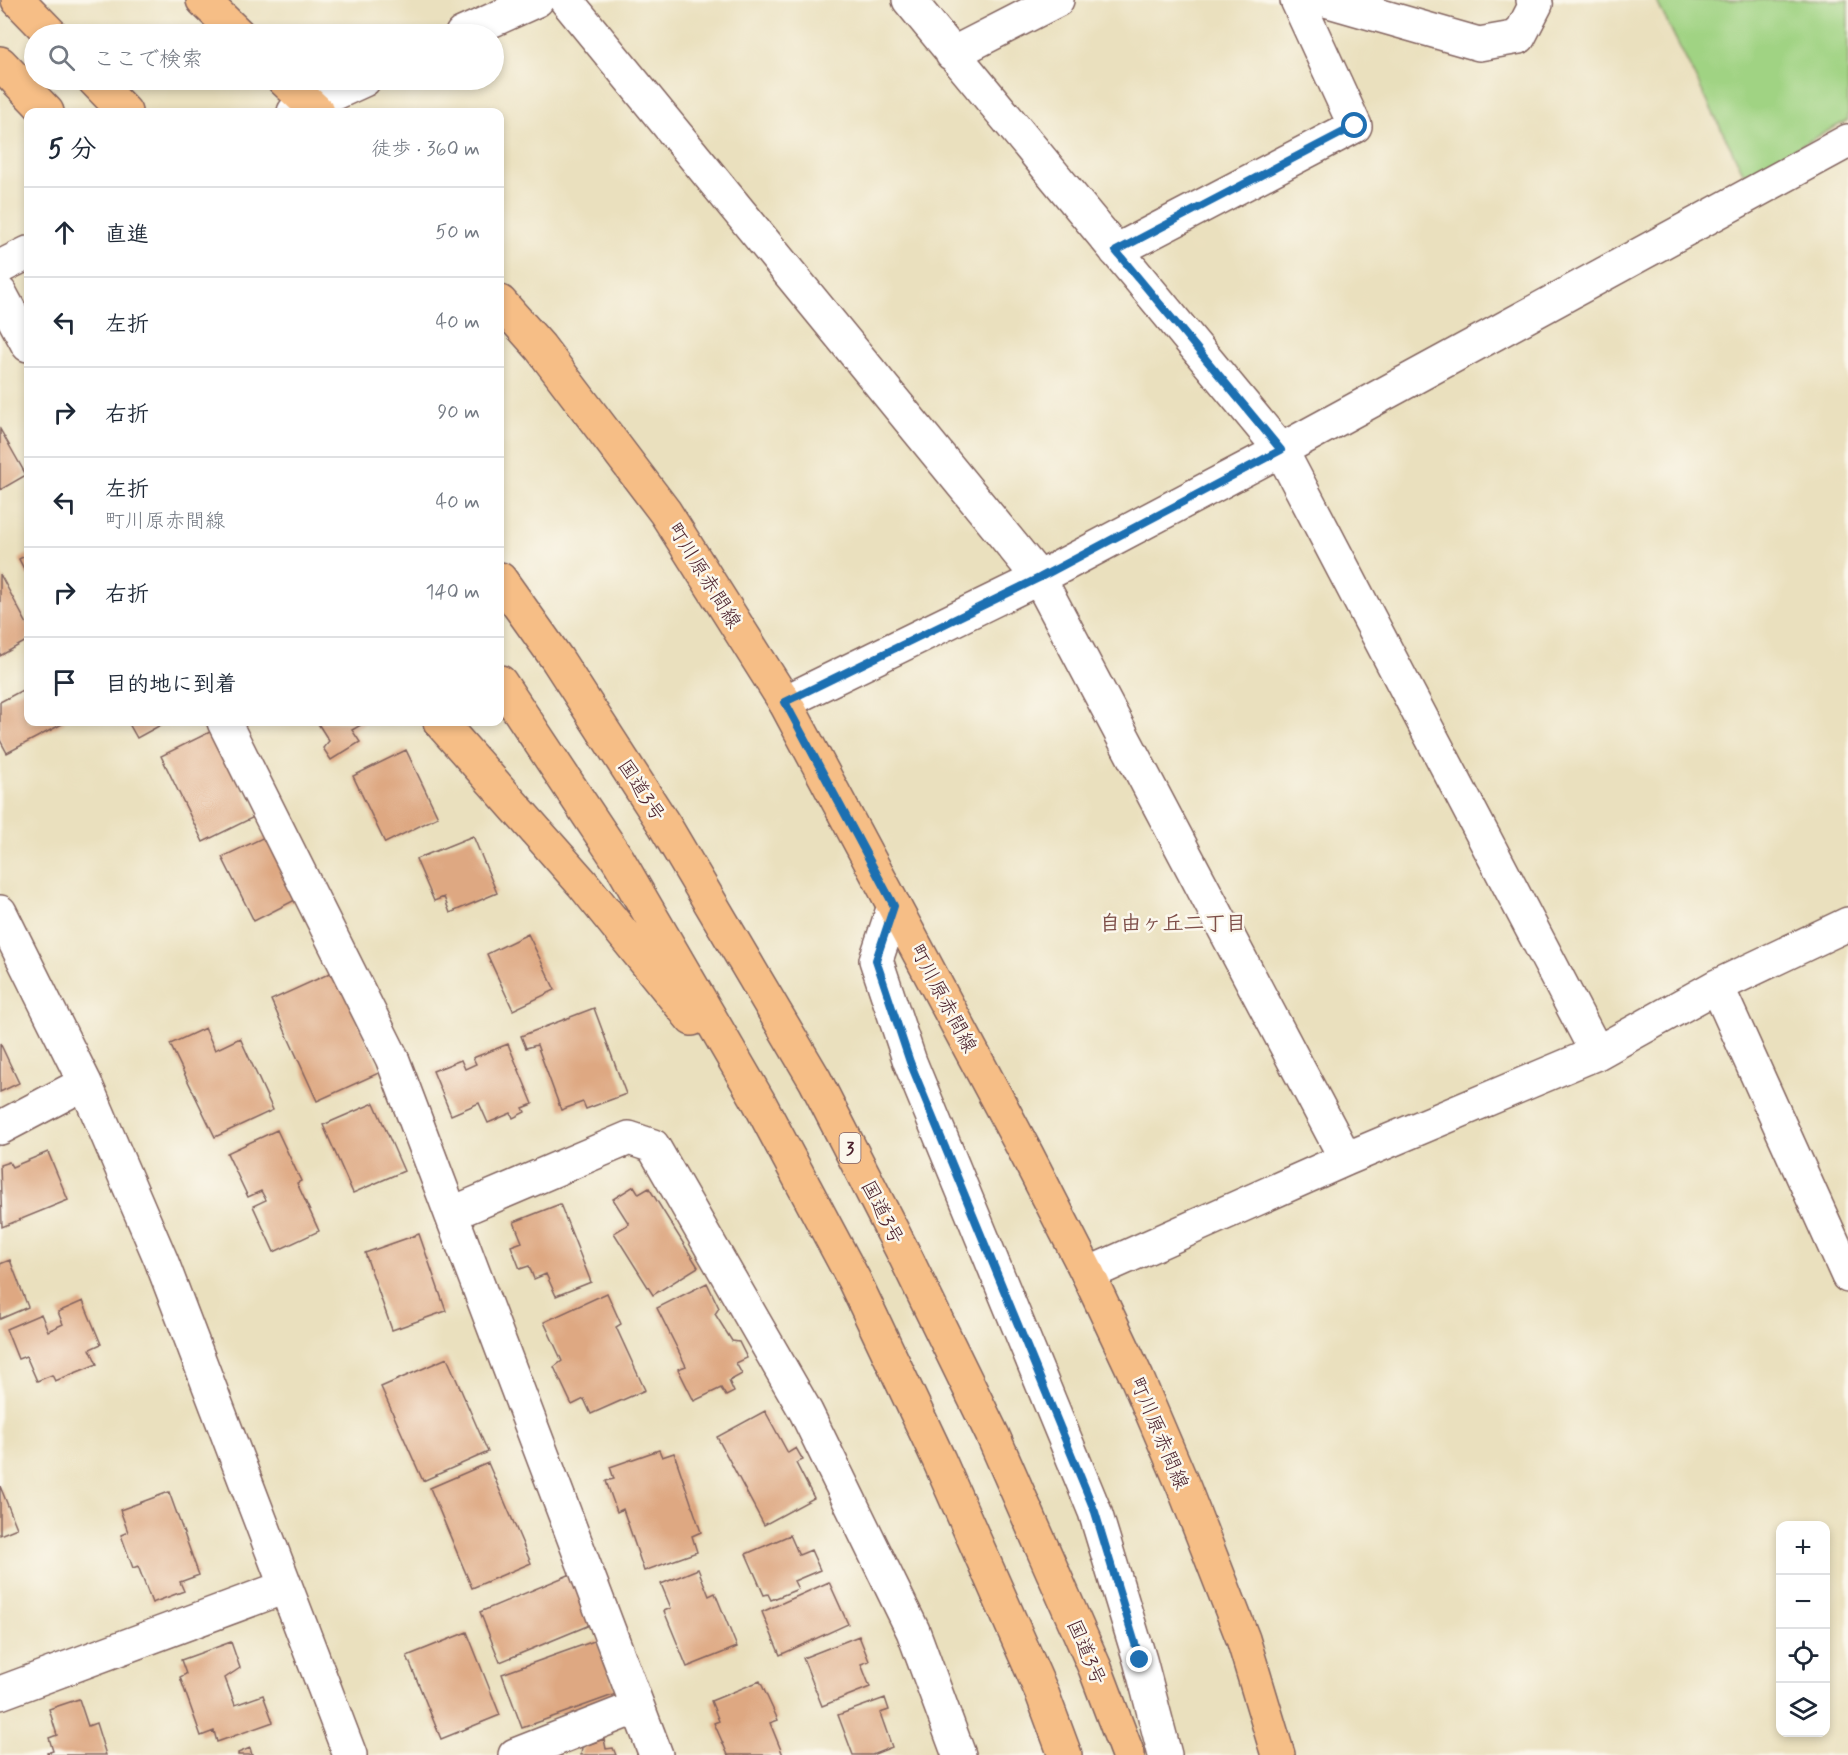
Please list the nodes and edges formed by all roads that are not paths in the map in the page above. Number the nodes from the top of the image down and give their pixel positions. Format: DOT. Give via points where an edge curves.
graph roads {
  1 [pos="18,0"];
  2 [pos="203,0"];
  3 [pos="537,0"];
  4 [pos="566,0"];
  5 [pos="909,0"];
  6 [pos="1057,0"];
  7 [pos="1297,0"];
  8 [pos="1325,0"];
  9 [pos="1533,0"];
  10 [pos="41,24"];
  11 [pos="228,24"];
  12 [pos="484,24"];
  13 [pos="952,54"];
  14 [pos="0,63"];
  15 [pos="24,89"];
  16 [pos="25,90"];
  17 [pos="104,90"];
  18 [pos="292,90"];
  19 [pos="345,90"];
  20 [pos="42,108"];
  21 [pos="121,108"];
  22 [pos="305,108"];
  23 [pos="311,108"];
  24 [pos="1847,144"];
  25 [pos="1116,251"];
  26 [pos="24,255"];
  27 [pos="0,267"];
  28 [pos="0,293"];
  29 [pos="504,306"];
  30 [pos="24,338"];
  31 [pos="1281,450"];
  32 [pos="1039,578"];
  33 [pos="504,585"];
  34 [pos="504,688"];
  35 [pos="785,702"];
  36 [pos="226,726"];
  37 [pos="444,726"];
  38 [pos="894,906"];
  39 [pos="0,912"];
  40 [pos="1848,924"];
  41 [pos="1717,986"];
  42 [pos="1597,1053"];
  43 [pos="85,1083"];
  44 [pos="759,1102"];
  45 [pos="0,1128"];
  46 [pos="1346,1159"];
  47 [pos="451,1214"];
  48 [pos="1088,1274"];
  49 [pos="1848,1276"];
  50 [pos="285,1587"];
  51 [pos="0,1693"];
  52 [pos="637,1707"];
  53 [pos="350,1755"];
  54 [pos="515,1755"];
  55 [pos="656,1755"];
  56 [pos="959,1755"];
  57 [pos="1065,1755"];
  58 [pos="1128,1755"];
  59 [pos="1165,1755"];
  60 [pos="1278,1755"];
  1 -- 10 [label="main road"];
  2 -- 11 [label="main road"];
  3 -- 12 [label="street"];
  4 -- 32 [label="street"];
  5 -- 13 [label="street"];
  6 -- 13 [label="street"];
  7 -- 25 [label="street" via="1355,126"];
  8 -- 9 [label="street" via="1479,44 1519,37 1536,4"];
  13 -- 25 [label="street"];
  14 -- 15 [label="main road"];
  16 -- 20 [label="main road"];
  17 -- 21 [label="main road"];
  18 -- 22 [label="main road"];
  19 -- 23 [label="street"];
  24 -- 31 [label="street"];
  25 -- 31 [label="street"];
  26 -- 27 [label="street"];
  28 -- 30 [label="street"];
  29 -- 35 [label="main road, 町川原赤間線" via="540,347 665,512"];
  31 -- 32 [label="street"];
  31 -- 42 [label="street"];
  32 -- 35 [label="street"];
  32 -- 46 [label="street"];
  33 -- 58 [label="main road, 国道3号 / 3" via="665,826 815,1080 993,1436 1095,1668"];
  34 -- 44 [label="main road" via="619,861"];
  35 -- 38 [label="main road, 町川原赤間線"];
  36 -- 47 [label="street" via="392,1058"];
  37 -- 44 [label="main road" via="582,883"];
  38 -- 48 [label="main road, 町川原赤間線"];
  38 -- 59 [label="street" via="876,960 910,1062 1095,1512"];
  39 -- 43 [label="street"];
  40 -- 41 [label="street"];
  41 -- 42 [label="street"];
  41 -- 49 [label="street"];
  42 -- 46 [label="street"];
  43 -- 45 [label="street"];
  43 -- 50 [label="street" via="161,1260"];
  44 -- 57 [label="main road" via="854,1280 924,1428 1042,1693"];
  46 -- 48 [label="street"];
  47 -- 52 [label="street"];
  47 -- 56 [label="street" via="629,1138 653,1146 806,1412 913,1630"];
  48 -- 60 [label="main road, 町川原赤間線" via="1184,1488 1243,1639"];
  50 -- 51 [label="street"];
  50 -- 53 [label="street"];
  52 -- 54 [label="street"];
  52 -- 55 [label="street"];
}
